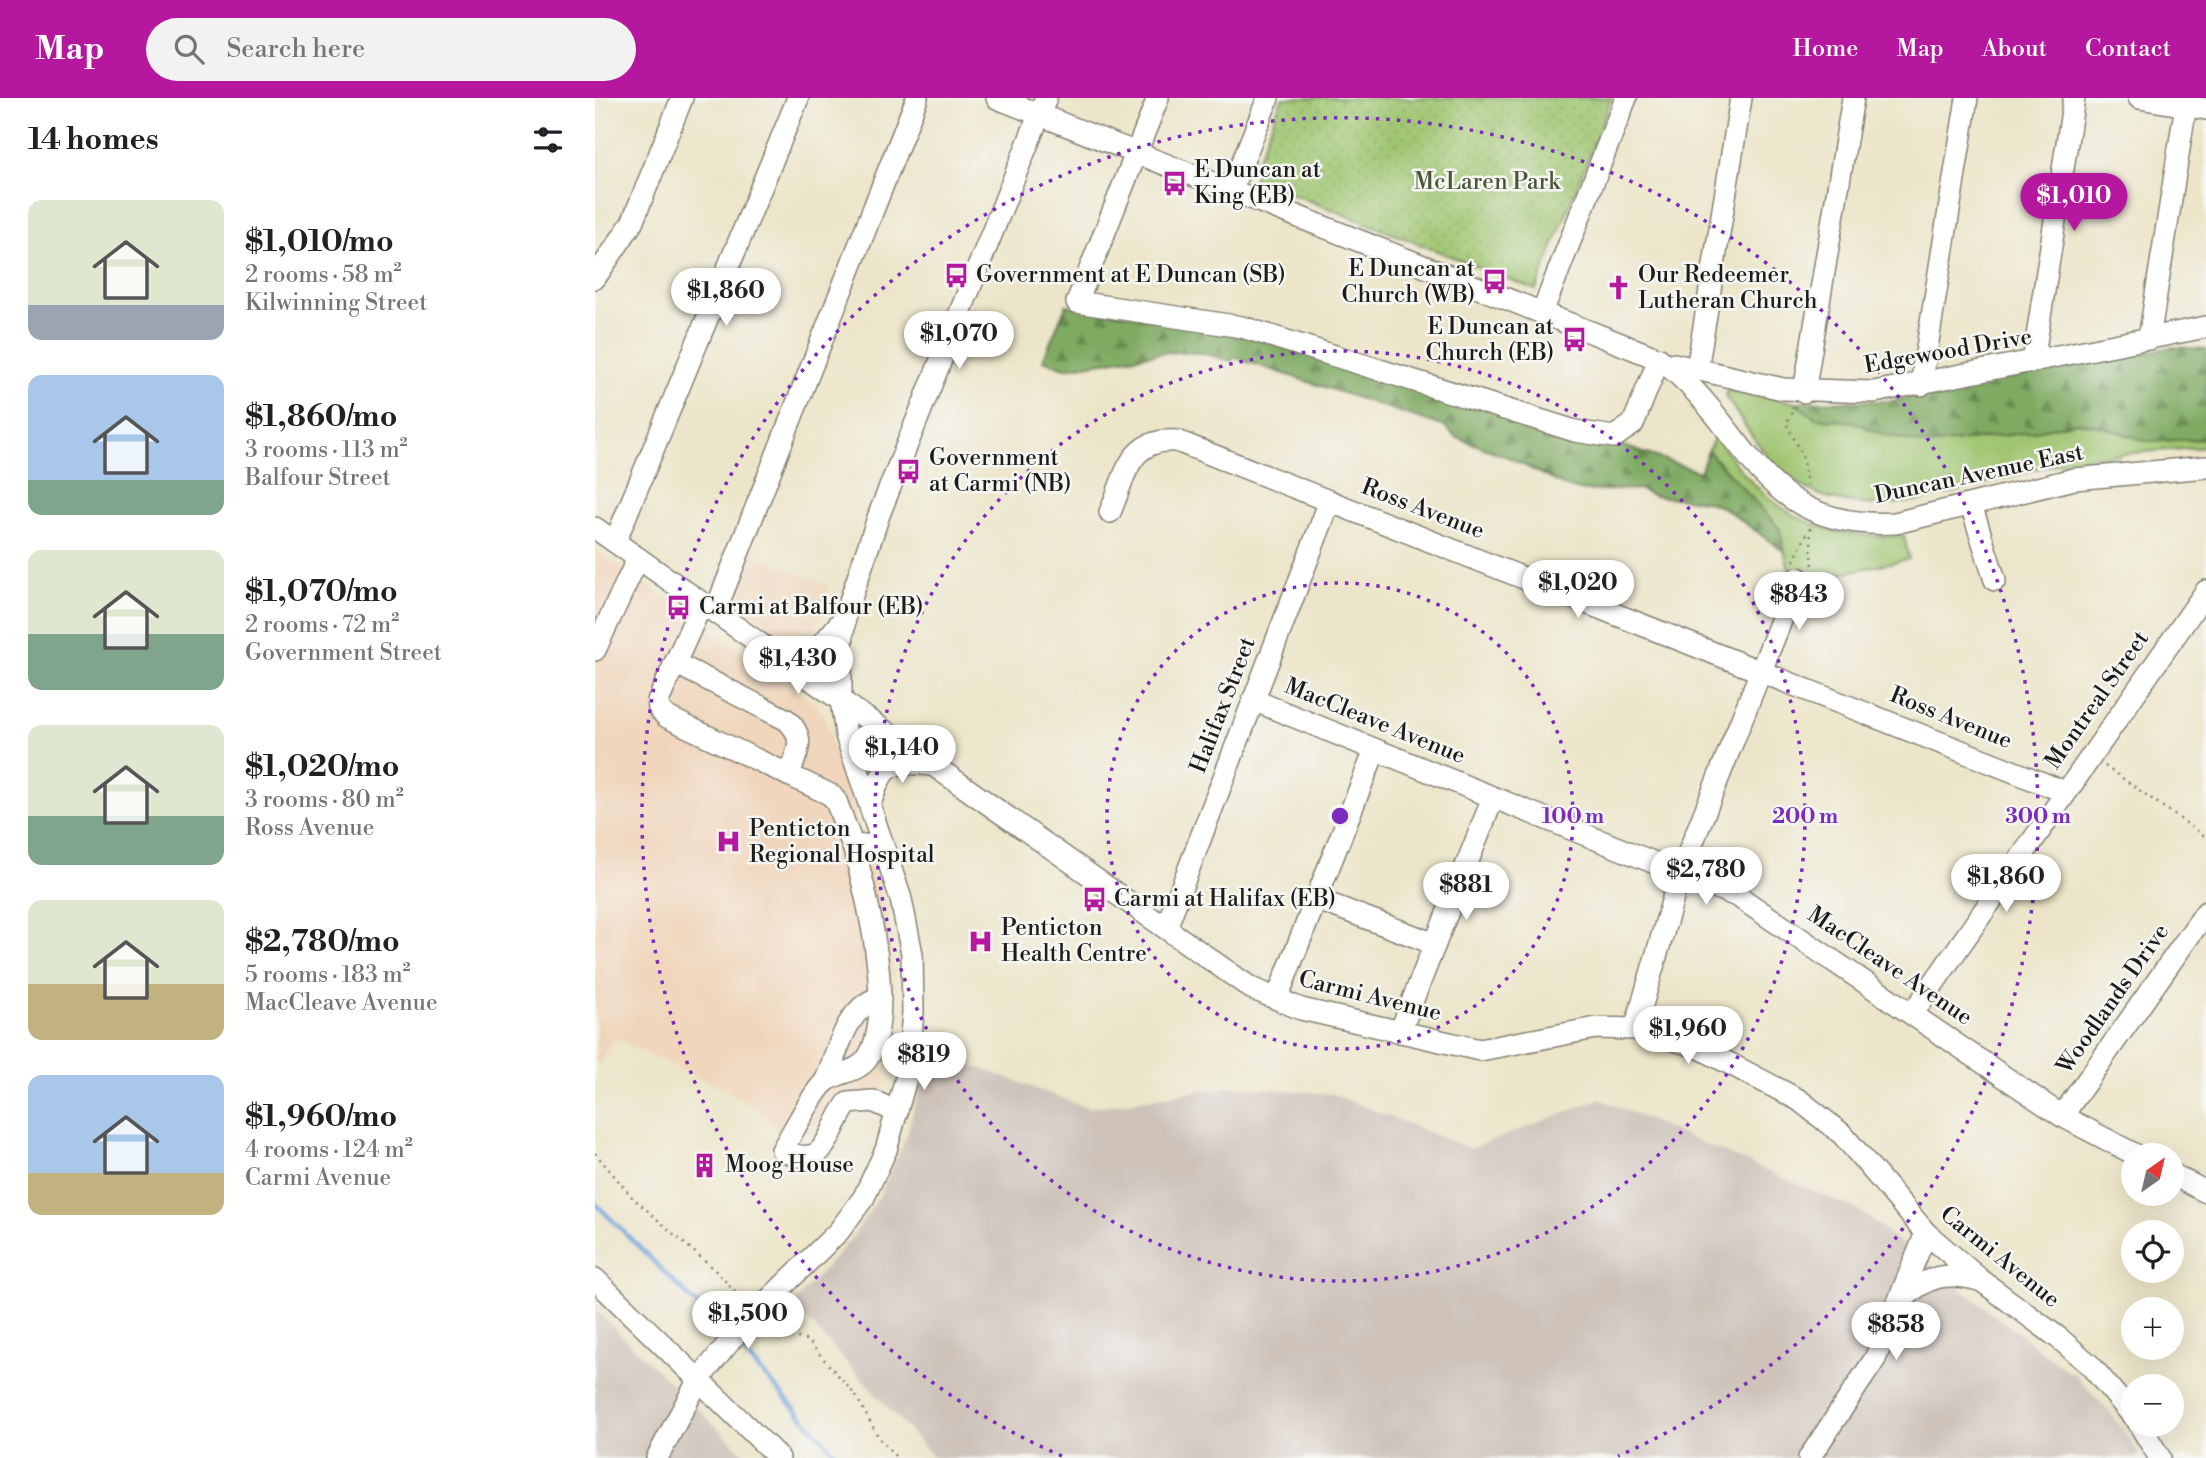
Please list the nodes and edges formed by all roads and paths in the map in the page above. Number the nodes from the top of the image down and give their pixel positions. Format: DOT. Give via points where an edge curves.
graph roads {
  1 [pos="682,98"];
  2 [pos="798,98"];
  3 [pos="917,98"];
  4 [pos="997,98"];
  5 [pos="1158,98"];
  6 [pos="1268,98"];
  7 [pos="1626,98"];
  8 [pos="1741,98"];
  9 [pos="1853,98"];
  10 [pos="1967,98"];
  11 [pos="2074,98"];
  12 [pos="2139,98"];
  13 [pos="2193,104"];
  14 [pos="1043,106"];
  15 [pos="1136,152"];
  16 [pos="1232,188"];
  17 [pos="595,278"];
  18 [pos="1542,313"];
  19 [pos="2206,327"];
  20 [pos="2149,339"];
  21 [pos="1659,359"];
  22 [pos="2033,362"];
  23 [pos="1697,370"];
  24 [pos="1921,385"];
  25 [pos="1804,392"];
  26 [pos="2206,467"];
  27 [pos="1330,501"];
  28 [pos="1971,505"];
  29 [pos="1109,512"];
  30 [pos="1810,526"];
  31 [pos="595,528"];
  32 [pos="615,542"];
  33 [pos="1798,552"];
  34 [pos="638,558"];
  35 [pos="1798,578"];
  36 [pos="1995,580"];
  37 [pos="2206,591"];
  38 [pos="709,608"];
  39 [pos="845,616"];
  40 [pos="595,650"];
  41 [pos="779,657"];
  42 [pos="675,663"];
  43 [pos="1762,670"];
  44 [pos="841,700"];
  45 [pos="1253,700"];
  46 [pos="1375,750"];
  47 [pos="2090,756"];
  48 [pos="934,765"];
  49 [pos="788,775"];
  50 [pos="2065,792"];
  51 [pos="1493,797"];
  52 [pos="870,804"];
  53 [pos="2206,836"];
  54 [pos="881,839"];
  55 [pos="854,849"];
  56 [pos="1680,874"];
  57 [pos="1316,899"];
  58 [pos="2206,912"];
  59 [pos="1166,928"];
  60 [pos="1435,944"];
  61 [pos="878,998"];
  62 [pos="1277,998"];
  63 [pos="1913,1013"];
  64 [pos="1635,1029"];
  65 [pos="1400,1032"];
  66 [pos="825,1082"];
  67 [pos="897,1112"];
  68 [pos="2062,1116"];
  69 [pos="2121,1147"];
  70 [pos="595,1153"];
  71 [pos="2184,1180"];
  72 [pos="2206,1192"];
  73 [pos="1926,1233"];
  74 [pos="595,1279"];
  75 [pos="1982,1281"];
  76 [pos="1898,1304"];
  77 [pos="745,1313"];
  78 [pos="770,1333"];
  79 [pos="699,1379"];
  80 [pos="2121,1402"];
  81 [pos="2147,1437"];
  82 [pos="657,1458"];
  83 [pos="779,1458"];
  84 [pos="897,1458"];
  85 [pos="1809,1458"];
  86 [pos="2160,1458"];
  1 -- 17 [label="street" via="632,223"];
  2 -- 32 [label="street"];
  3 -- 38 [label="street"];
  4 -- 14 [label="street, Duncan Avenue East"];
  5 -- 15 [label="street"];
  6 -- 16 [label="street"];
  7 -- 18 [label="street"];
  8 -- 23 [label="street"];
  9 -- 25 [label="street"];
  10 -- 24 [label="street"];
  11 -- 22 [label="street"];
  12 -- 13 [label="street"];
  13 -- 20 [label="street"];
  14 -- 15 [label="street, Duncan Avenue East"];
  14 -- 39 [label="street" via="880,512"];
  15 -- 16 [label="street, Duncan Avenue East"];
  15 -- 21 [label="street" via="1077,302 1242,327 1575,431 1614,437 1633,424"];
  16 -- 18 [label="street, Duncan Avenue East"];
  18 -- 21 [label="street, Duncan Avenue East"];
  19 -- 20 [label="street, Edgewood Drive"];
  20 -- 22 [label="street, Edgewood Drive"];
  21 -- 23 [label="street, Edgewood Drive"];
  21 -- 28 [label="street, Duncan Avenue East" via="1700,392 1759,471 1803,506 1870,524 1895,523"];
  22 -- 24 [label="street, Edgewood Drive"];
  23 -- 25 [label="street, Edgewood Drive"];
  24 -- 25 [label="street, Edgewood Drive" via="1874,393"];
  26 -- 28 [label="street, Duncan Avenue East" via="2087,477"];
  27 -- 29 [label="street, Ross Avenue" via="1177,441 1157,439 1137,450"];
  27 -- 43 [label="street, Ross Avenue"];
  27 -- 45 [label="street, Halifax Street"];
  28 -- 36 [label="street"];
  30 -- 33 [label="path"];
  31 -- 32 [label="street, Carmi Avenue"];
  32 -- 34 [label="street, Carmi Avenue"];
  34 -- 38 [label="street, Carmi Avenue"];
  34 -- 40 [label="street"];
  35 -- 43 [label="street"];
  37 -- 47 [label="street, Montreal Street"];
  38 -- 41 [label="street, Carmi Avenue"];
  38 -- 42 [label="street"];
  39 -- 41 [label="street" via="819,649 803,657"];
  39 -- 44 [label="street"];
  41 -- 44 [label="street, Carmi Avenue"];
  42 -- 49 [label="street" via="796,728 800,747"];
  42 -- 49 [label="street" via="658,701 667,717"];
  43 -- 50 [label="street, Ross Avenue"];
  43 -- 56 [label="street"];
  44 -- 48 [label="street, Carmi Avenue"];
  44 -- 52 [label="street" via="846,735"];
  45 -- 46 [label="street, MacCleave Avenue"];
  45 -- 59 [label="street, Halifax Street"];
  46 -- 51 [label="street, MacCleave Avenue"];
  46 -- 57 [label="street"];
  47 -- 50 [label="street, Montreal Street"];
  47 -- 53 [label="path"];
  48 -- 52 [label="street" via="893,765 877,783"];
  48 -- 59 [label="street, Carmi Avenue"];
  49 -- 55 [label="street" via="831,795"];
  50 -- 63 [label="street, Montreal Street"];
  51 -- 56 [label="street, MacCleave Avenue"];
  51 -- 60 [label="street"];
  52 -- 54 [label="street"];
  54 -- 55 [label="street"];
  54 -- 67 [label="street" via="901,899 912,954 908,1071"];
  55 -- 61 [label="street" via="876,945"];
  56 -- 63 [label="street, MacCleave Avenue" via="1739,897"];
  56 -- 64 [label="street"];
  57 -- 60 [label="street"];
  57 -- 62 [label="street"];
  58 -- 68 [label="street, Woodlands Drive"];
  59 -- 62 [label="street, Carmi Avenue" via="1251,988"];
  60 -- 65 [label="street"];
  61 -- 66 [label="street" via="866,1001 850,1021"];
  61 -- 66 [label="street" via="875,1046 865,1062"];
  62 -- 65 [label="street, Carmi Avenue" via="1301,1009"];
  63 -- 68 [label="street, MacCleave Avenue"];
  64 -- 65 [label="street, Carmi Avenue" via="1597,1028 1481,1050"];
  64 -- 73 [label="street, Carmi Avenue" via="1698,1047 1799,1100 1842,1134"];
  66 -- 67 [label="street" via="782,1150 800,1158 814,1157 848,1103 873,1101"];
  67 -- 77 [label="street" via="886,1150 858,1206 839,1231"];
  68 -- 69 [label="street, MacCleave Avenue"];
  70 -- 77 [label="path" via="632,1197 718,1273"];
  71 -- 72 [label="street"];
  73 -- 75 [label="street, Carmi Avenue"];
  73 -- 76 [label="street"];
  74 -- 79 [label="street"];
  75 -- 76 [label="street" via="1940,1275 1917,1285"];
  75 -- 80 [label="street, Carmi Avenue" via="2081,1357"];
  76 -- 85 [label="street" via="1864,1378"];
  77 -- 79 [label="street"];
  78 -- 84 [label="path" via="808,1341 856,1396 879,1438"];
  79 -- 82 [label="street"];
  79 -- 83 [label="street"];
  81 -- 86 [label="street"];
}
